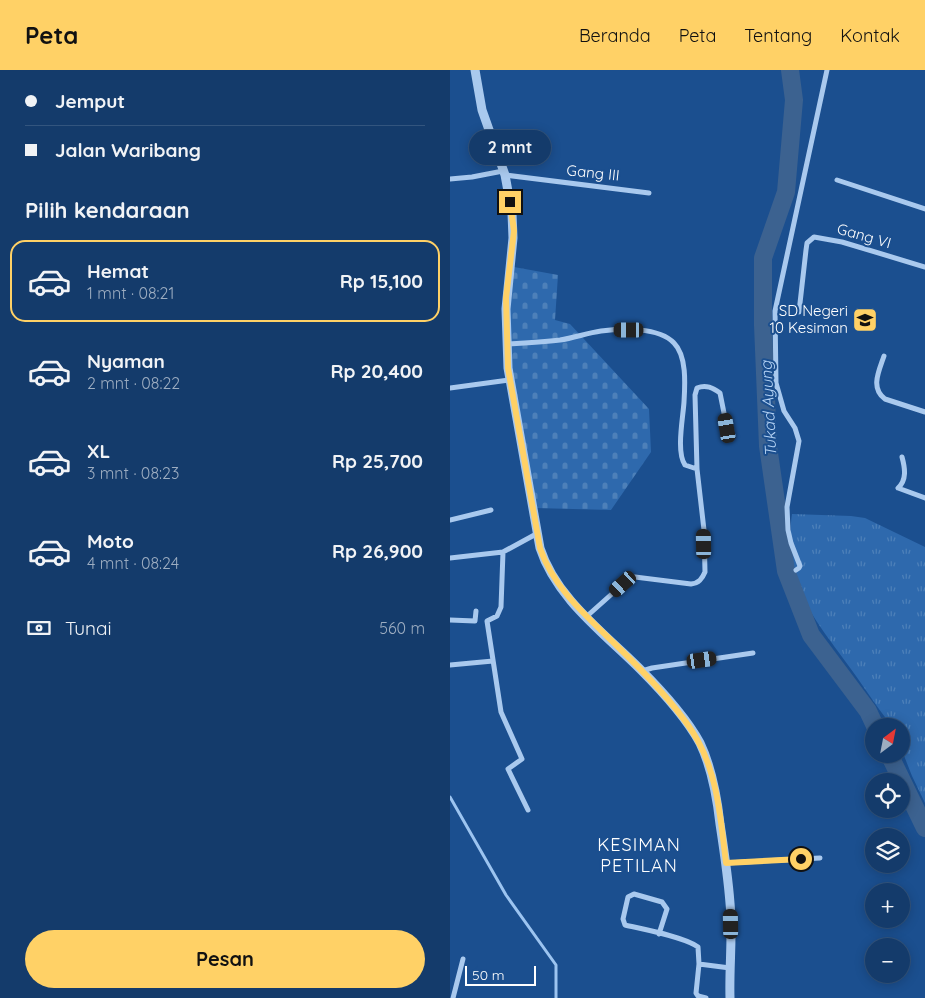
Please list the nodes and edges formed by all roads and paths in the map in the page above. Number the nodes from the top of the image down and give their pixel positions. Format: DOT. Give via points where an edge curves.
graph roads {
  1 [pos="475,70"];
  2 [pos="827,70"];
  3 [pos="504,173"];
  4 [pos="450,179"];
  5 [pos="837,180"];
  6 [pos="649,193"];
  7 [pos="925,210"];
  8 [pos="925,267"];
  9 [pos="799,312"];
  10 [pos="507,344"];
  11 [pos="884,356"];
  12 [pos="510,380"];
  13 [pos="450,388"];
  14 [pos="925,412"];
  15 [pos="727,428"];
  16 [pos="902,457"];
  17 [pos="697,469"];
  18 [pos="925,498"];
  19 [pos="491,510"];
  20 [pos="450,520"];
  21 [pos="538,533"];
  22 [pos="503,552"];
  23 [pos="450,558"];
  24 [pos="796,570"];
  25 [pos="476,612"];
  26 [pos="586,617"];
  27 [pos="450,620"];
  28 [pos="753,653"];
  29 [pos="493,661"];
  30 [pos="450,664"];
  31 [pos="642,671"];
  32 [pos="528,810"];
  33 [pos="820,858"];
  34 [pos="726,863"];
  35 [pos="660,934"];
  36 [pos="463,959"];
  37 [pos="699,964"];
  38 [pos="730,968"];
  39 [pos="453,998"];
  40 [pos="706,998"];
  41 [pos="730,998"];
  1 -- 3 [label="street" via="482,110"];
  2 -- 24 [label="street" via="775,311 776,383 784,411 799,441 787,507 789,537 800,566"];
  3 -- 4 [label="street, Gang III"];
  3 -- 6 [label="street, Gang III"];
  3 -- 10 [label="street" via="514,231 506,298"];
  5 -- 7 [label="street"];
  8 -- 9 [label="street, Gang VI" via="814,237 807,243"];
  10 -- 12 [label="street"];
  10 -- 17 [label="street" via="561,340 612,330 646,331 668,338 682,358 682,461 684,466"];
  11 -- 14 [label="street" via="877,379 880,395"];
  12 -- 13 [label="street"];
  12 -- 21 [label="street"];
  15 -- 17 [label="street" via="720,393 709,387 697,388"];
  16 -- 18 [label="street" via="904,477 898,488"];
  17 -- 26 [label="street" via="704,530 702,578 691,584 635,577"];
  19 -- 20 [label="street"];
  21 -- 22 [label="street"];
  21 -- 26 [label="street" via="548,568"];
  22 -- 23 [label="street"];
  22 -- 29 [label="street" via="500,607 497,616 487,621"];
  25 -- 27 [label="street" via="475,621"];
  26 -- 31 [label="street"];
  28 -- 31 [label="street"];
  29 -- 30 [label="street"];
  29 -- 32 [label="street" via="501,712 522,759 508,769"];
  31 -- 34 [label="street" via="686,723 704,752 718,809"];
  33 -- 34 [label="street"];
  34 -- 38 [label="street"];
  35 -- 35 [label="street" via="625,925 623,919 628,897 634,894 662,902 667,909"];
  35 -- 37 [label="street" via="692,942 698,947"];
  36 -- 39 [label="street"];
  37 -- 38 [label="street"];
  37 -- 40 [label="street" via="696,993"];
  38 -- 41 [label="street"];
}
